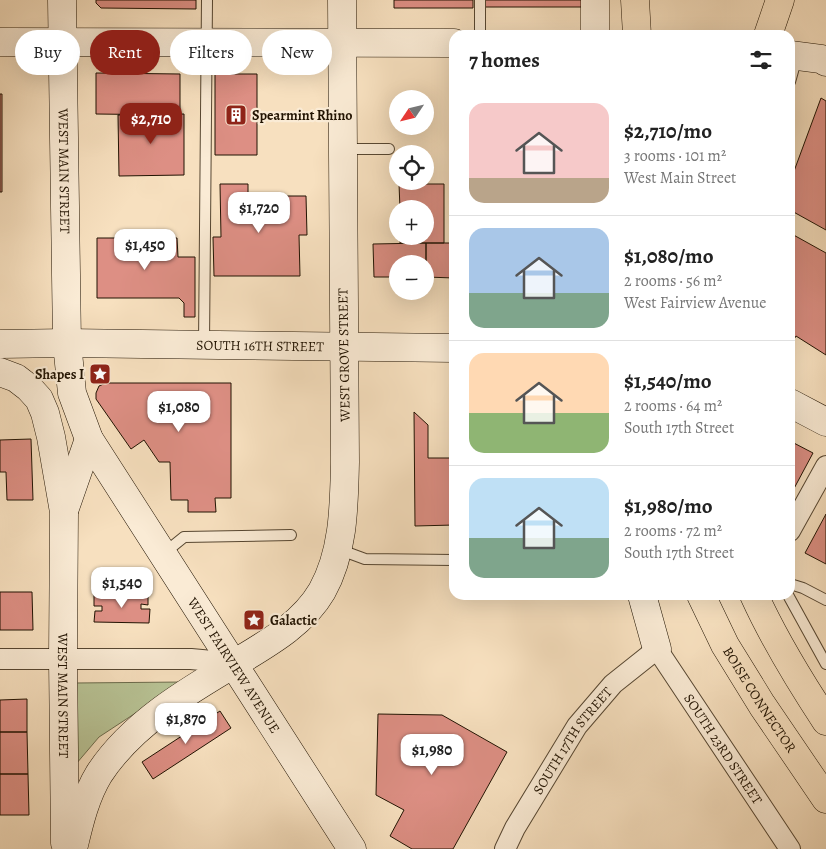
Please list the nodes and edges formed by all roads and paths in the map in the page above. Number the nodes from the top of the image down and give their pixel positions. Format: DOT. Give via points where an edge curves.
graph roads {
  1 [pos="62,0"];
  2 [pos="207,0"];
  3 [pos="342,0"];
  4 [pos="480,0"];
  5 [pos="595,0"];
  6 [pos="635,0"];
  7 [pos="780,0"];
  8 [pos="63,30"];
  9 [pos="208,30"];
  10 [pos="480,30"];
  11 [pos="595,30"];
  12 [pos="637,30"];
  13 [pos="770,30"];
  14 [pos="0,42"];
  15 [pos="15,42"];
  16 [pos="80,42"];
  17 [pos="449,42"];
  18 [pos="170,43"];
  19 [pos="252,43"];
  20 [pos="342,44"];
  21 [pos="795,55"];
  22 [pos="826,62"];
  23 [pos="63,75"];
  24 [pos="208,75"];
  25 [pos="342,149"];
  26 [pos="389,149"];
  27 [pos="67,343"];
  28 [pos="0,344"];
  29 [pos="204,345"];
  30 [pos="343,347"];
  31 [pos="449,348"];
  32 [pos="0,372"];
  33 [pos="795,406"];
  34 [pos="826,422"];
  35 [pos="89,439"];
  36 [pos="826,466"];
  37 [pos="64,512"];
  38 [pos="795,522"];
  39 [pos="291,535"];
  40 [pos="337,549"];
  41 [pos="162,555"];
  42 [pos="449,560"];
  43 [pos="795,586"];
  44 [pos="643,600"];
  45 [pos="703,600"];
  46 [pos="756,600"];
  47 [pos="791,600"];
  48 [pos="826,600"];
  49 [pos="657,649"];
  50 [pos="0,659"];
  51 [pos="63,659"];
  52 [pos="234,663"];
  53 [pos="826,664"];
  54 [pos="826,721"];
  55 [pos="826,799"];
  56 [pos="66,849"];
  57 [pos="73,849"];
  58 [pos="352,849"];
  59 [pos="505,849"];
  60 [pos="790,849"];
  1 -- 8 [label="main road, WEST MAIN STREET"];
  2 -- 9 [label="lane"];
  3 -- 20 [label="main road, WEST GROVE STREET"];
  4 -- 10 [label="lane"];
  5 -- 11 [label="main road"];
  6 -- 12 [label="highway"];
  7 -- 13 [label="highway"];
  14 -- 15 [label="main road"];
  16 -- 18 [label="main road"];
  17 -- 20 [label="main road"];
  19 -- 20 [label="main road"];
  20 -- 25 [label="main road, WEST GROVE STREET"];
  21 -- 22 [label="main road"];
  23 -- 27 [label="main road, WEST MAIN STREET"];
  24 -- 29 [label="lane"];
  25 -- 26 [label="lane"];
  25 -- 30 [label="main road, WEST GROVE STREET"];
  27 -- 28 [label="main road, SOUTH 16TH STREET"];
  27 -- 29 [label="main road, SOUTH 16TH STREET"];
  27 -- 35 [label="main road, WEST FAIRVIEW AVENUE" via="72,393"];
  29 -- 30 [label="main road, SOUTH 16TH STREET"];
  30 -- 31 [label="main road, SOUTH 16TH STREET"];
  30 -- 40 [label="main road, WEST GROVE STREET" via="345,498"];
  32 -- 37 [label="main road" via="16,378 39,399 51,437"];
  33 -- 34 [label="main road"];
  35 -- 37 [label="main road"];
  35 -- 41 [label="main road, WEST FAIRVIEW AVENUE"];
  36 -- 38 [label="street"];
  37 -- 51 [label="main road, WEST MAIN STREET"];
  39 -- 41 [label="lane" via="184,537"];
  40 -- 42 [label="lane" via="365,559"];
  40 -- 52 [label="main road, WEST GROVE STREET" via="335,562 321,592 299,620"];
  41 -- 52 [label="main road, WEST FAIRVIEW AVENUE"];
  43 -- 48 [label="lane"];
  44 -- 49 [label="main road"];
  45 -- 55 [label="highway, BOISE CONNECTOR" via="725,646"];
  46 -- 54 [label="highway" via="799,680"];
  47 -- 53 [label="lane"];
  49 -- 59 [label="street, SOUTH 17TH STREET" via="613,684 577,726"];
  49 -- 60 [label="street, SOUTH 23RD STREET"];
  50 -- 51 [label="street"];
  51 -- 52 [label="street" via="191,659"];
  51 -- 56 [label="main road, WEST MAIN STREET"];
  52 -- 57 [label="main road" via="173,702 119,748 89,795"];
  52 -- 58 [label="main road, WEST FAIRVIEW AVENUE"];
}
